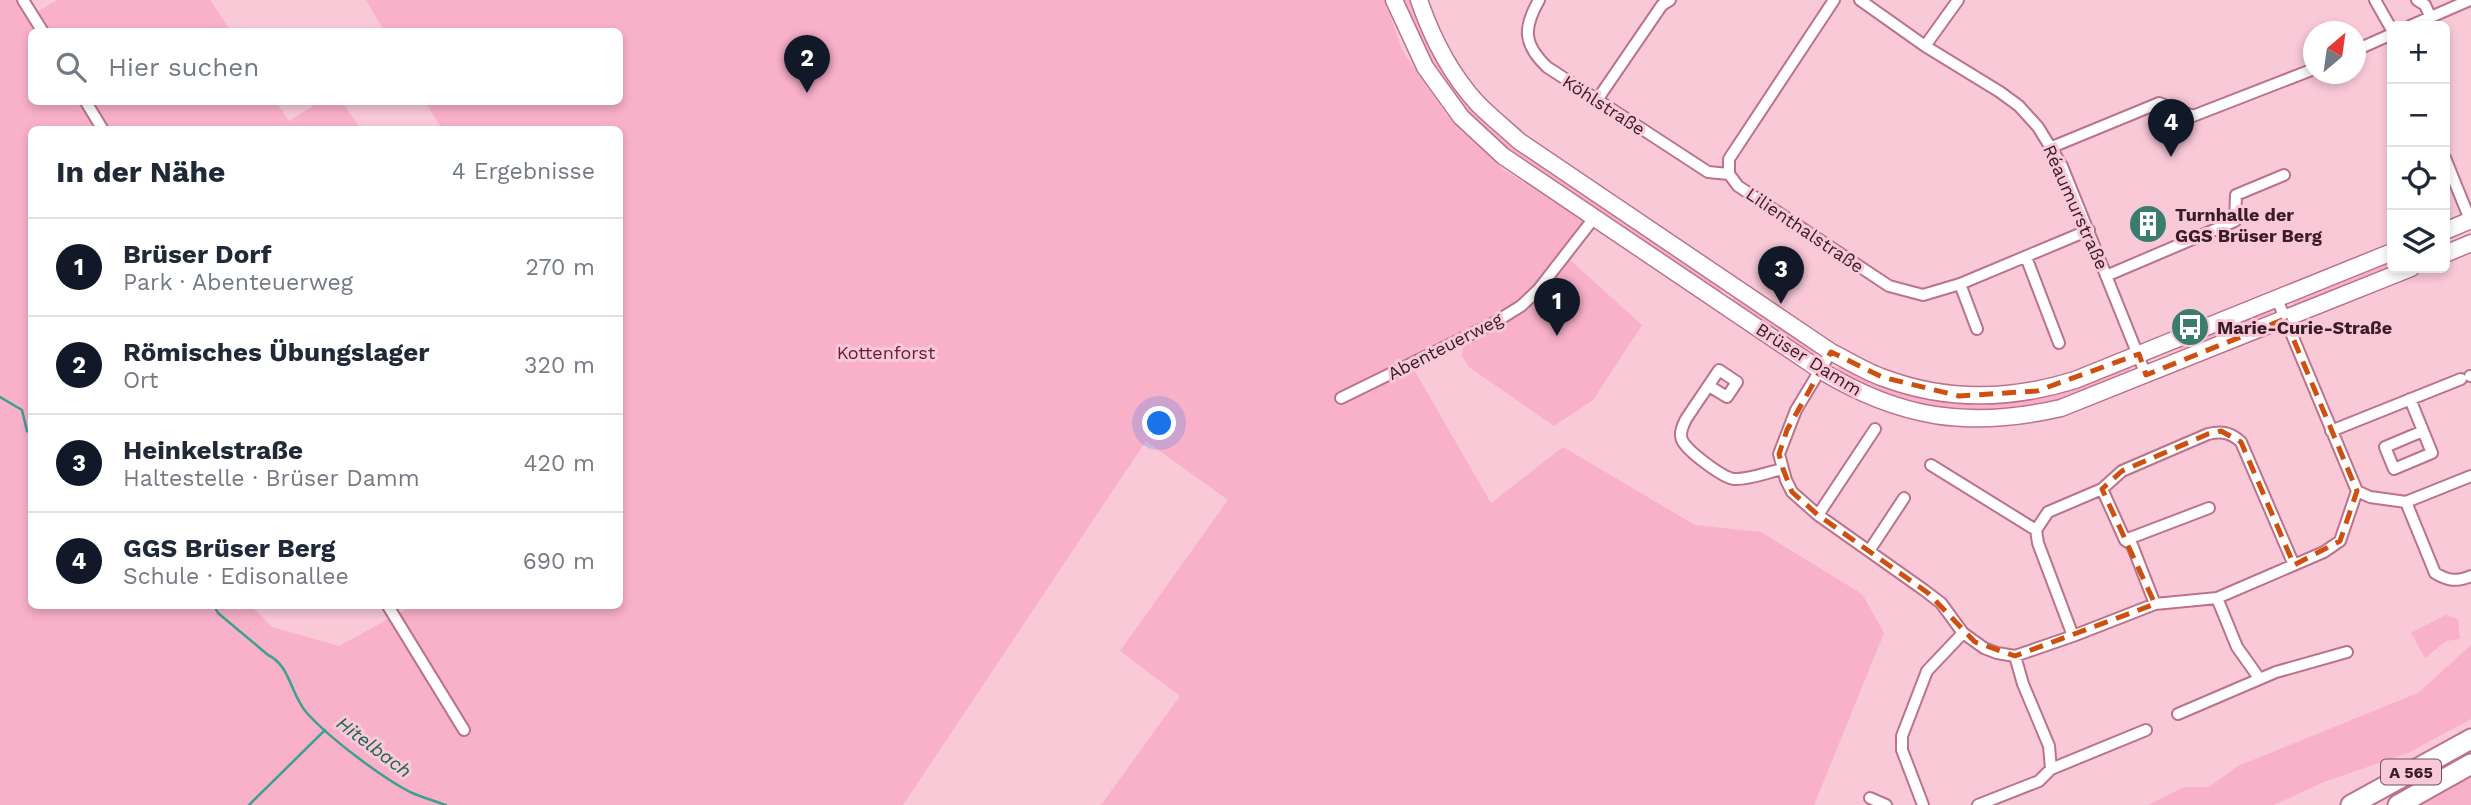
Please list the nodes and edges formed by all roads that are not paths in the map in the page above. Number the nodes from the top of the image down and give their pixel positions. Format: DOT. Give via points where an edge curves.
graph roads {
  1 [pos="23,0"];
  2 [pos="1394,0"];
  3 [pos="1419,0"];
  4 [pos="1539,0"];
  5 [pos="1670,0"];
  6 [pos="1834,0"];
  7 [pos="1860,0"];
  8 [pos="1958,0"];
  9 [pos="2375,0"];
  10 [pos="2417,0"];
  11 [pos="2470,0"];
  12 [pos="2431,18"];
  13 [pos="2423,21"];
  14 [pos="2387,23"];
  15 [pos="40,28"];
  16 [pos="2387,34"];
  17 [pos="2366,45"];
  18 [pos="1925,46"];
  19 [pos="2303,73"];
  20 [pos="1597,100"];
  21 [pos="88,105"];
  22 [pos="101,126"];
  23 [pos="2052,147"];
  24 [pos="2450,170"];
  25 [pos="1729,174"];
  26 [pos="2284,175"];
  27 [pos="1594,218"];
  28 [pos="2471,221"];
  29 [pos="2450,229"];
  30 [pos="2089,230"];
  31 [pos="2471,243"];
  32 [pos="2450,252"];
  33 [pos="2387,254"];
  34 [pos="2026,257"];
  35 [pos="2399,273"];
  36 [pos="2106,276"];
  37 [pos="1960,284"];
  38 [pos="2277,299"];
  39 [pos="2285,319"];
  40 [pos="1977,329"];
  41 [pos="2059,343"];
  42 [pos="1831,352"];
  43 [pos="2139,354"];
  44 [pos="1821,370"];
  45 [pos="2146,374"];
  46 [pos="2467,377"];
  47 [pos="1709,386"];
  48 [pos="1341,398"];
  49 [pos="2410,399"];
  50 [pos="1875,429"];
  51 [pos="2331,431"];
  52 [pos="2423,432"];
  53 [pos="1931,465"];
  54 [pos="1783,469"];
  55 [pos="2471,476"];
  56 [pos="2102,489"];
  57 [pos="2357,491"];
  58 [pos="1905,498"];
  59 [pos="2406,502"];
  60 [pos="2209,508"];
  61 [pos="1818,515"];
  62 [pos="2036,530"];
  63 [pos="2125,540"];
  64 [pos="1869,551"];
  65 [pos="2294,565"];
  66 [pos="2471,576"];
  67 [pos="2217,598"];
  68 [pos="2155,604"];
  69 [pos="390,609"];
  70 [pos="1963,633"];
  71 [pos="2073,636"];
  72 [pos="2347,652"];
  73 [pos="2015,656"];
  74 [pos="2259,678"];
  75 [pos="2178,714"];
  76 [pos="464,730"];
  77 [pos="2146,730"];
  78 [pos="2471,739"];
  79 [pos="2471,764"];
  80 [pos="2051,769"];
  81 [pos="1870,798"];
  82 [pos="1921,804"];
  83 [pos="1886,805"];
  84 [pos="1978,805"];
  85 [pos="2351,805"];
  86 [pos="2398,805"];
  1 -- 15 [label="street"];
  2 -- 27 [label="street, Brüser Damm" via="1425,67 1461,117 1503,156"];
  3 -- 42 [label="street, Brüser Damm" via="1445,59 1478,104 1519,141"];
  4 -- 20 [label="street, Köhlstraße" via="1528,22 1535,55"];
  5 -- 20 [label="street" via="1662,5"];
  6 -- 25 [label="street, Lilienthalstraße" via="1729,159"];
  7 -- 18 [label="street, Réaumurstraße"];
  8 -- 18 [label="street"];
  9 -- 14 [label="street"];
  10 -- 12 [label="street"];
  11 -- 12 [label="street"];
  12 -- 13 [label="street"];
  16 -- 17 [label="street"];
  18 -- 23 [label="street, Réaumurstraße" via="2019,106"];
  19 -- 23 [label="street" via="2193,116 2160,103"];
  20 -- 25 [label="street, Köhlstraße" via="1708,172"];
  21 -- 22 [label="street"];
  23 -- 30 [label="street, Réaumurstraße"];
  24 -- 28 [label="street"];
  25 -- 37 [label="street, Lilienthalstraße" via="1738,186 1889,286 1923,295"];
  26 -- 36 [label="street" via="2236,195 2235,221"];
  27 -- 44 [label="street, Brüser Damm"];
  27 -- 48 [label="street, Abenteuerweg" via="1521,306"];
  28 -- 29 [label="street"];
  30 -- 34 [label="street, Lilienthalstraße"];
  30 -- 36 [label="street, Réaumurstraße"];
  31 -- 32 [label="street"];
  33 -- 38 [label="street, Brüser Damm"];
  34 -- 37 [label="street, Lilienthalstraße"];
  34 -- 41 [label="street"];
  35 -- 39 [label="street, Brüser Damm"];
  36 -- 43 [label="street, Réaumurstraße"];
  37 -- 40 [label="street"];
  38 -- 39 [label="street"];
  38 -- 43 [label="street, Brüser Damm"];
  39 -- 45 [label="street, Brüser Damm"];
  39 -- 51 [label="street"];
  42 -- 43 [label="street, Brüser Damm" via="1913,388 1975,397 2053,387"];
  42 -- 44 [label="street"];
  43 -- 45 [label="street, Réaumurstraße"];
  44 -- 45 [label="street, Brüser Damm" via="1848,387 1904,409 1971,419 2061,408"];
  44 -- 54 [label="street" via="1787,430 1779,454"];
  46 -- 49 [label="street"];
  47 -- 54 [label="street" via="1683,426 1686,446 1725,477"];
  49 -- 51 [label="street"];
  49 -- 52 [label="street"];
  50 -- 61 [label="street"];
  51 -- 57 [label="street"];
  53 -- 62 [label="street"];
  54 -- 61 [label="street" via="1793,492"];
  55 -- 59 [label="street"];
  56 -- 62 [label="street" via="2048,512"];
  56 -- 63 [label="street"];
  56 -- 65 [label="street" via="2122,471 2208,434 2229,433 2248,453"];
  57 -- 59 [label="street"];
  57 -- 65 [label="street" via="2340,541"];
  58 -- 64 [label="street"];
  59 -- 66 [label="street" via="2435,573 2446,580"];
  60 -- 63 [label="street"];
  61 -- 64 [label="street"];
  62 -- 71 [label="street"];
  63 -- 68 [label="street" via="2132,545"];
  64 -- 70 [label="street" via="1941,603"];
  65 -- 67 [label="street"];
  67 -- 68 [label="street"];
  67 -- 74 [label="street" via="2237,647"];
  68 -- 71 [label="street"];
  69 -- 76 [label="street"];
  70 -- 73 [label="street" via="1984,648"];
  70 -- 82 [label="street" via="1927,671 1902,736 1902,750"];
  71 -- 73 [label="street"];
  72 -- 74 [label="street"];
  73 -- 80 [label="street" via="2049,746"];
  74 -- 75 [label="street"];
  77 -- 80 [label="street"];
  78 -- 85 [label="highway, A 565"];
  79 -- 86 [label="highway, A 565"];
  80 -- 84 [label="street" via="2039,781"];
  81 -- 83 [label="street"];
}
